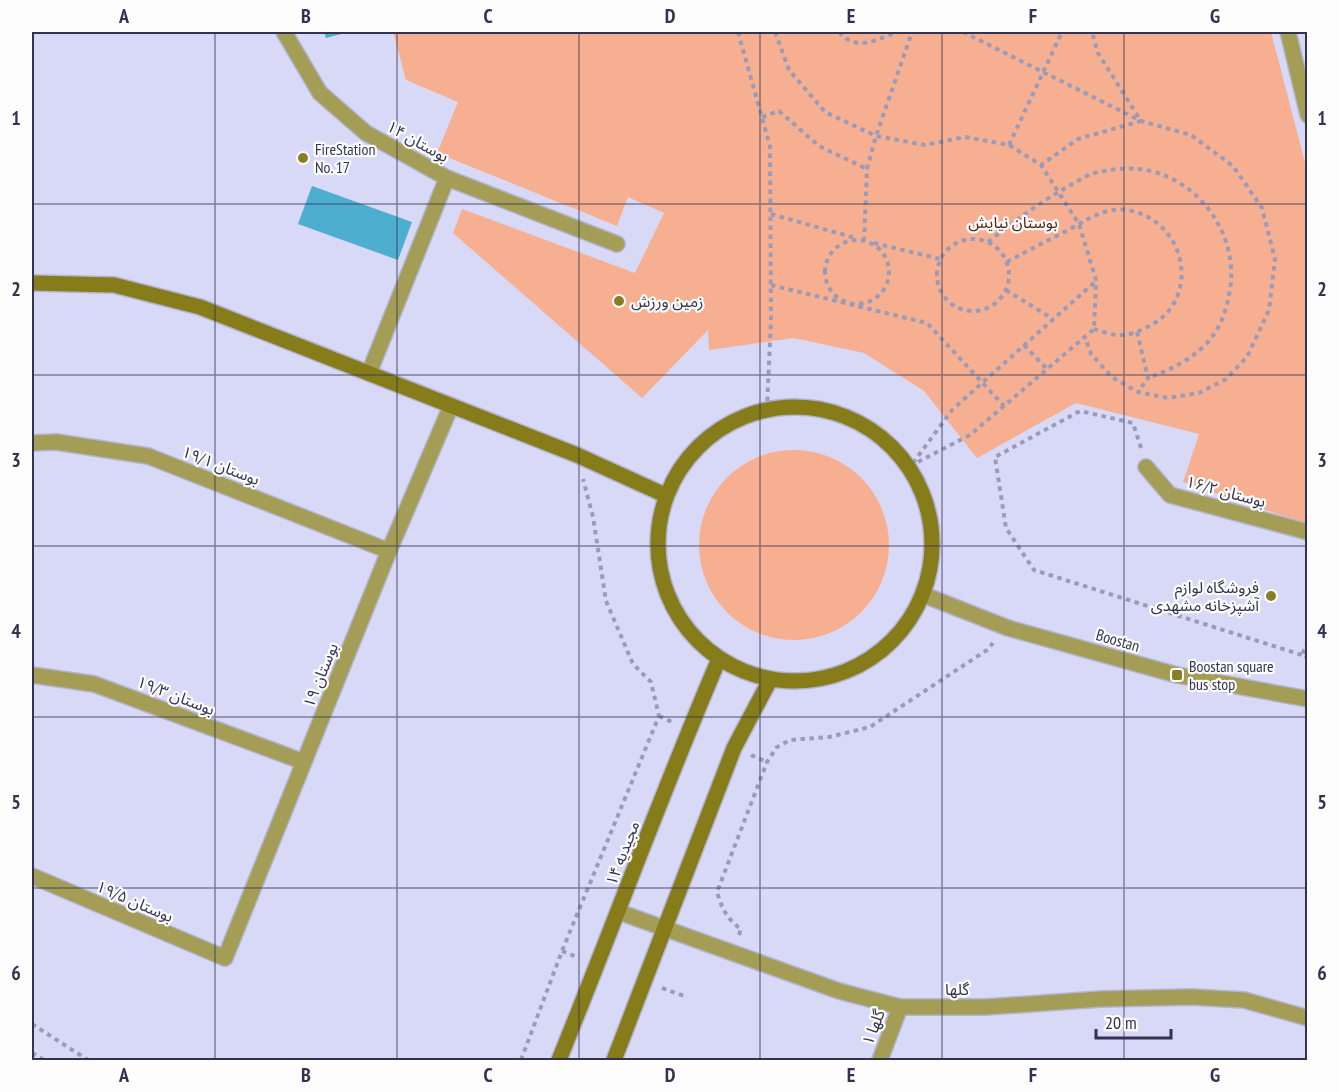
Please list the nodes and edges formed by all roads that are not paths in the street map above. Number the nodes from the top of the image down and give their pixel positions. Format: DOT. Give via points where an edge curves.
graph roads {
  1 [pos="284,32"];
  2 [pos="1287,32"];
  3 [pos="1308,115"];
  4 [pos="447,178"];
  5 [pos="617,244"];
  6 [pos="32,283"];
  7 [pos="369,373"];
  8 [pos="451,406"];
  9 [pos="32,443"];
  10 [pos="1146,467"];
  11 [pos="665,495"];
  12 [pos="1308,532"];
  13 [pos="389,551"];
  14 [pos="924,595"];
  15 [pos="719,659"];
  16 [pos="32,675"];
  17 [pos="770,680"];
  18 [pos="1308,699"];
  19 [pos="304,762"];
  20 [pos="32,876"];
  21 [pos="619,912"];
  22 [pos="665,928"];
  23 [pos="225,958"];
  24 [pos="900,1007"];
  25 [pos="1308,1018"];
  26 [pos="559,1060"];
  27 [pos="614,1060"];
  28 [pos="880,1060"];
  1 -- 4 [label="street, بوستان ۱۴" via="320,93 366,133"];
  2 -- 3 [label="street"];
  4 -- 5 [label="street"];
  4 -- 7 [label="street, بوستان ۱۴"];
  6 -- 7 [label="street" via="114,285 200,307"];
  7 -- 8 [label="street"];
  8 -- 11 [label="street" via="577,454"];
  8 -- 13 [label="street, بوستان ۱۹"];
  9 -- 13 [label="street, بوستان ۱۹/۱" via="56,442 148,456"];
  10 -- 12 [label="street, بوستان ۱۶/۲" via="1170,495"];
  11 -- 14 [label="street" via="678,468 716,429 767,408 821,408 872,428 910,466 932,516 932,569"];
  11 -- 15 [label="street" via="658,518 659,571 679,620"];
  13 -- 19 [label="street, بوستان ۱۹"];
  14 -- 17 [label="street" via="912,619 873,658 823,679"];
  14 -- 18 [label="street, Boostan" via="1008,627 1177,675"];
  15 -- 17 [label="street"];
  15 -- 21 [label="street, مجیدیه ۱۴"];
  16 -- 19 [label="street, بوستان ۱۹/۳" via="94,684"];
  17 -- 22 [label="street" via="734,748"];
  19 -- 23 [label="street, بوستان ۱۹"];
  20 -- 23 [label="street, بوستان ۱۹/۵"];
  21 -- 22 [label="street, گلها"];
  21 -- 26 [label="street, مجیدیه ۱۴"];
  22 -- 24 [label="street, گلها" via="839,991"];
  22 -- 27 [label="street"];
  24 -- 25 [label="street, گلها" via="1191,997 1244,1000"];
  24 -- 28 [label="street, گلها ۱"];
}
